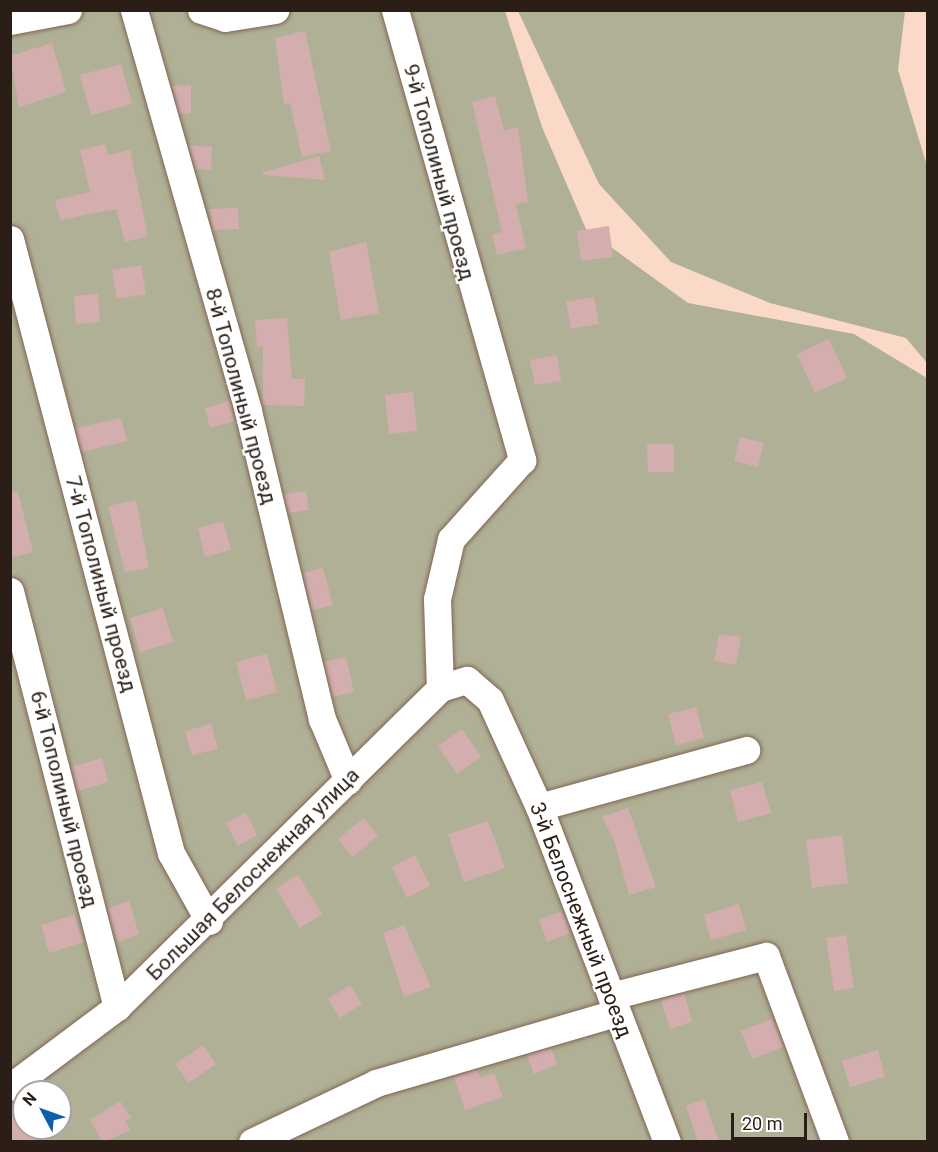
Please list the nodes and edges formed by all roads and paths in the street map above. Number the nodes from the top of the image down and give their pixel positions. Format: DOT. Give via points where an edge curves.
graph roads {
  1 [pos="68,10"];
  2 [pos="134,10"];
  3 [pos="201,10"];
  4 [pos="275,10"];
  5 [pos="395,10"];
  6 [pos="10,21"];
  7 [pos="10,239"];
  8 [pos="10,591"];
  9 [pos="440,688"];
  10 [pos="746,750"];
  11 [pos="348,781"];
  12 [pos="539,807"];
  13 [pos="209,921"];
  14 [pos="613,1004"];
  15 [pos="117,1007"];
  16 [pos="10,1087"];
  17 [pos="252,1142"];
  18 [pos="667,1142"];
  19 [pos="835,1142"];
  1 -- 6 [label="lane"];
  2 -- 11 [label="lane, 8-й Тополиный проезд" via="248,411 322,720"];
  3 -- 4 [label="lane" via="225,18"];
  5 -- 9 [label="lane, 9-й Тополиный проезд" via="522,460 451,538 437,599"];
  7 -- 13 [label="lane, 7-й Тополиный проезд" via="171,853"];
  8 -- 15 [label="lane, 6-й Тополиный проезд"];
  9 -- 11 [label="lane, Большая Белоснежная улица"];
  9 -- 12 [label="lane, 3-й Белоснежный проезд" via="467,680 490,700"];
  10 -- 12 [label="lane"];
  11 -- 13 [label="lane, Большая Белоснежная улица"];
  12 -- 14 [label="lane, 3-й Белоснежный проезд"];
  13 -- 15 [label="lane, Большая Белоснежная улица"];
  14 -- 17 [label="lane" via="376,1083"];
  14 -- 18 [label="lane, 3-й Белоснежный проезд"];
  14 -- 19 [label="lane" via="766,956"];
  15 -- 16 [label="lane, Большая Белоснежная улица"];
}
